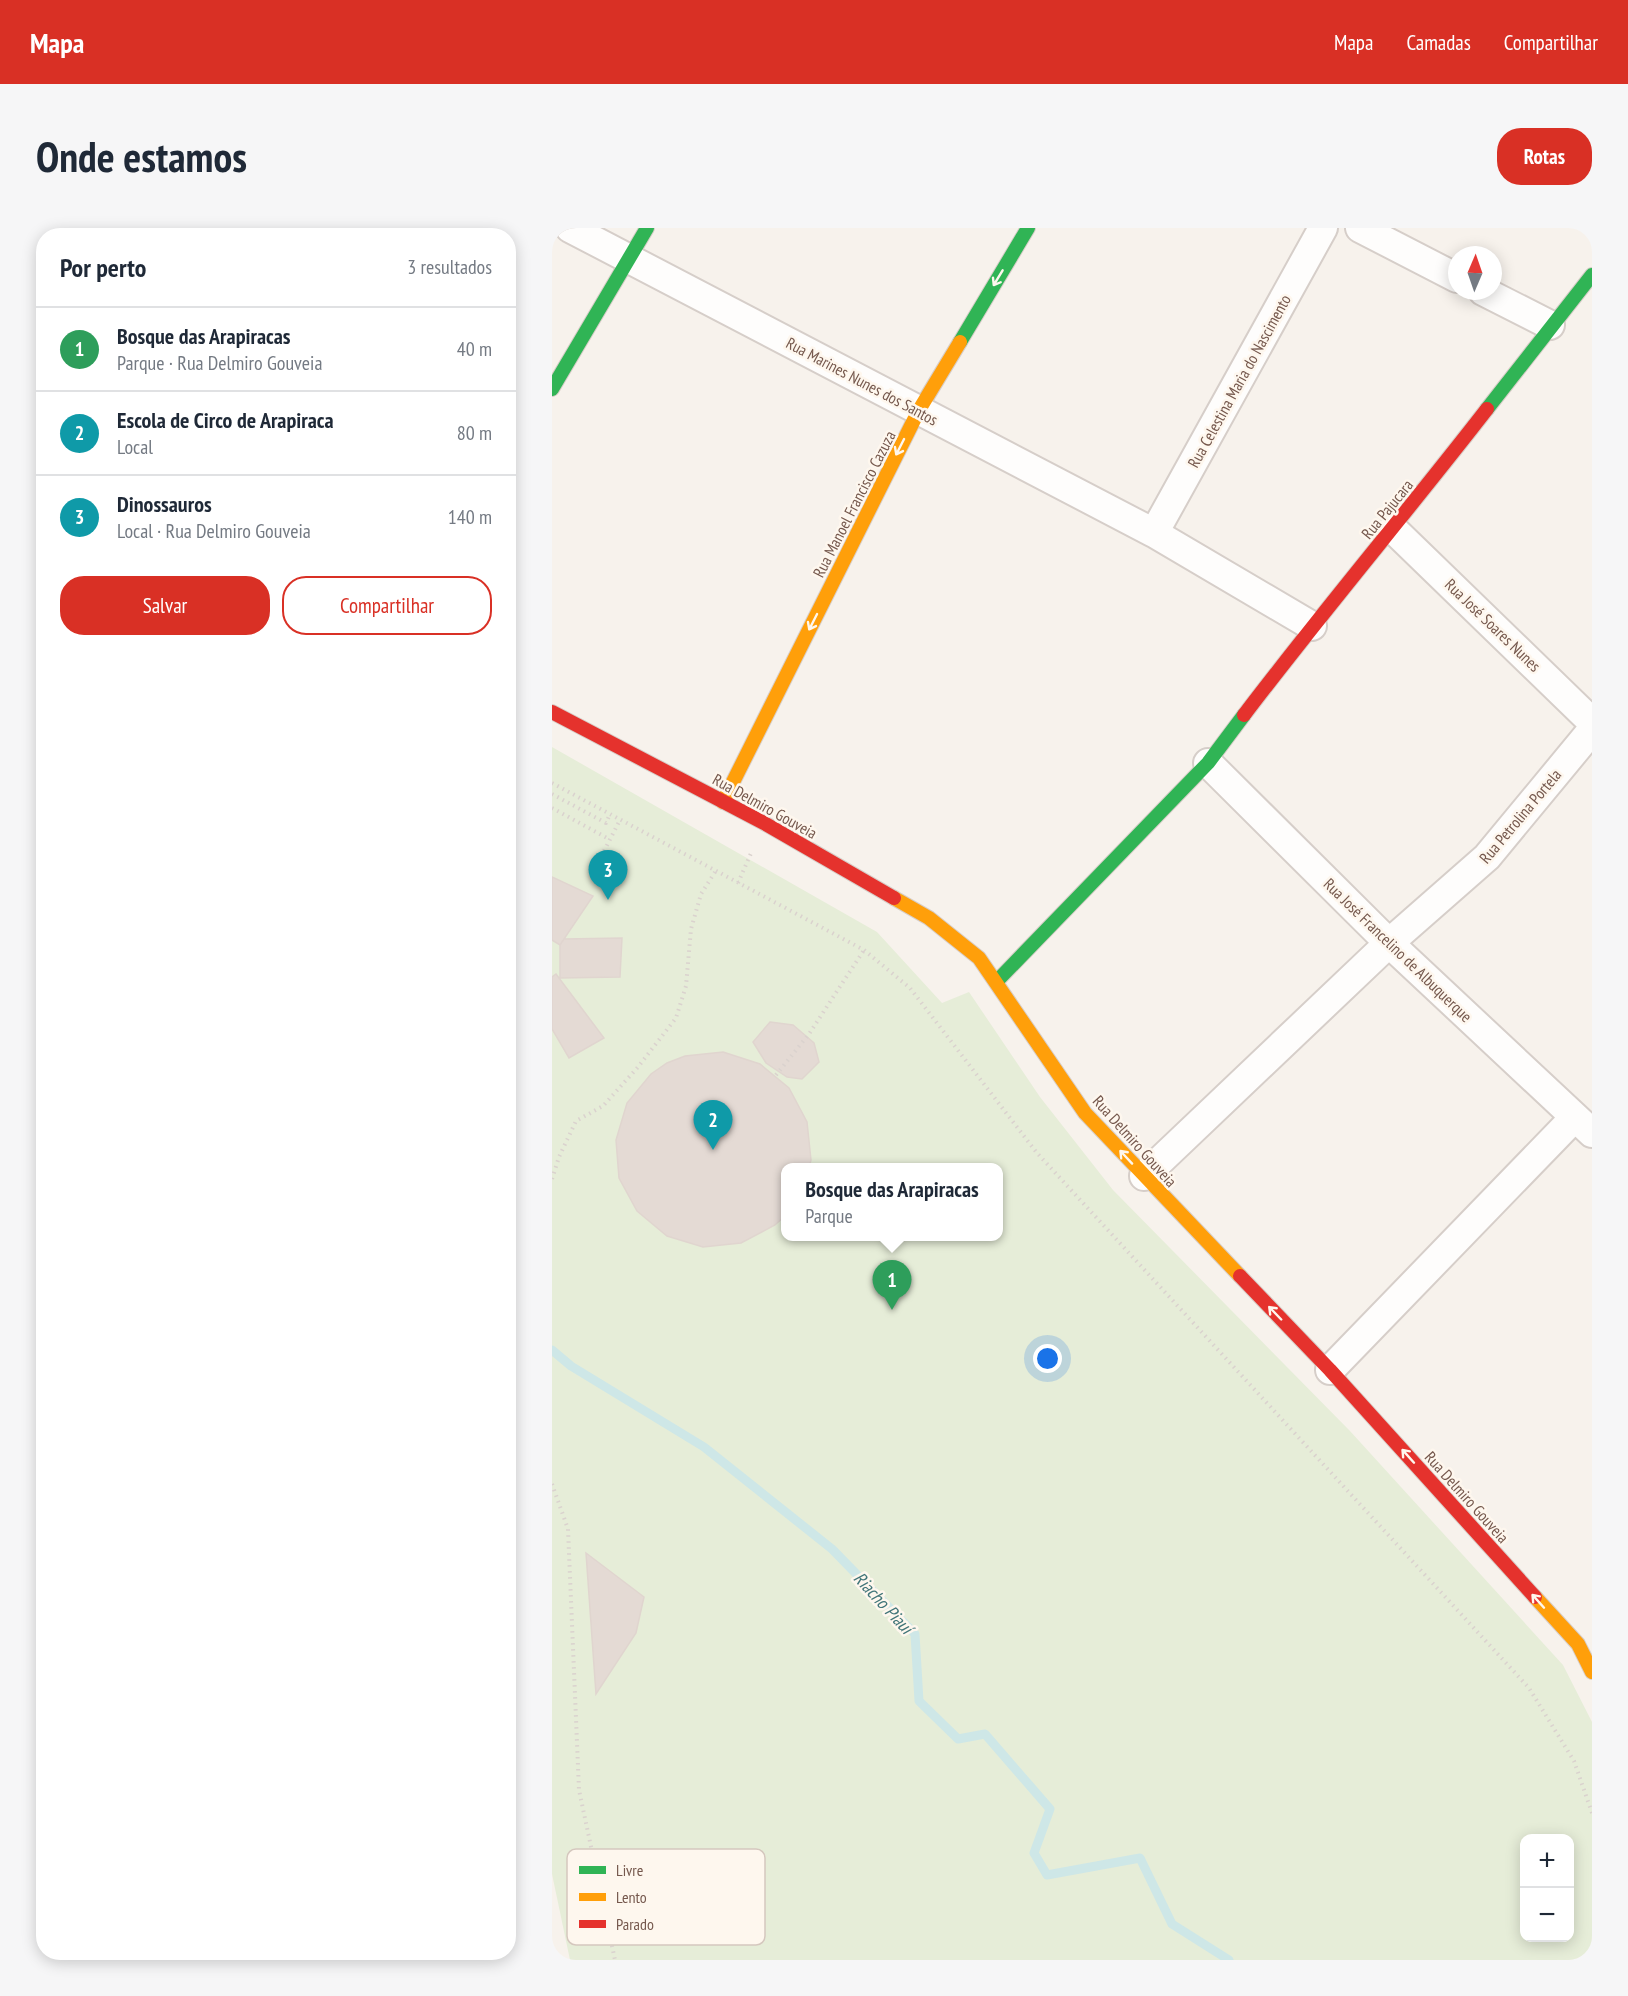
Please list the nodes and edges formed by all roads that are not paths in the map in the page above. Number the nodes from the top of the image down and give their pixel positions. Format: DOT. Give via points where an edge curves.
graph roads {
  1 [pos="570,228"];
  2 [pos="646,228"];
  3 [pos="1028,228"];
  4 [pos="1323,228"];
  5 [pos="1360,228"];
  6 [pos="629,259"];
  7 [pos="1448,273"];
  8 [pos="1592,275"];
  9 [pos="1501,300"];
  10 [pos="1550,325"];
  11 [pos="552,389"];
  12 [pos="919,410"];
  13 [pos="1393,529"];
  14 [pos="1154,533"];
  15 [pos="1312,626"];
  16 [pos="552,712"];
  17 [pos="1592,722"];
  18 [pos="1592,730"];
  19 [pos="1208,763"];
  20 [pos="723,802"];
  21 [pos="1389,943"];
  22 [pos="997,981"];
  23 [pos="1583,1125"];
  24 [pos="1144,1176"];
  25 [pos="1330,1370"];
  26 [pos="1585,1640"];
  27 [pos="1592,1672"];
  1 -- 6 [label="street, Rua Marines Nunes dos Santos"];
  2 -- 6 [label="street"];
  3 -- 12 [label="street, Rua Manoel Francisco Cazuza, one-way"];
  4 -- 14 [label="street, Rua Celestina Maria do Nascimento"];
  5 -- 7 [label="street"];
  6 -- 11 [label="street"];
  6 -- 12 [label="street, Rua Marines Nunes dos Santos"];
  8 -- 10 [label="street, Rua Pajucara"];
  9 -- 10 [label="street"];
  10 -- 13 [label="street, Rua Pajucara"];
  12 -- 14 [label="street, Rua Marines Nunes dos Santos"];
  12 -- 20 [label="street, Rua Manoel Francisco Cazuza, one-way"];
  13 -- 15 [label="street, Rua Pajucara"];
  13 -- 17 [label="street, Rua José Soares Nunes"];
  14 -- 15 [label="street, Rua Marines Nunes dos Santos"];
  15 -- 19 [label="street, Rua Pajucara"];
  16 -- 20 [label="street, Rua Delmiro Gouveia"];
  18 -- 21 [label="street, Rua Petrolina Portela" via="1487,857"];
  19 -- 21 [label="street, Rua José Francelino de Albuquerque"];
  19 -- 22 [label="street, Rua Pajucara"];
  20 -- 22 [label="street, Rua Delmiro Gouveia" via="929,918 979,958"];
  21 -- 23 [label="street, Rua José Francelino de Albuquerque"];
  21 -- 24 [label="street, Rua Petrolina Portela"];
  24 -- 22 [label="street, Rua Delmiro Gouveia, one-way" via="1085,1113"];
  23 -- 25 [label="street"];
  25 -- 24 [label="street, Rua Delmiro Gouveia, one-way"];
  26 -- 25 [label="street, Rua Delmiro Gouveia, one-way"];
  26 -- 27 [label="street, Rua Delmiro Gouveia"];
}
